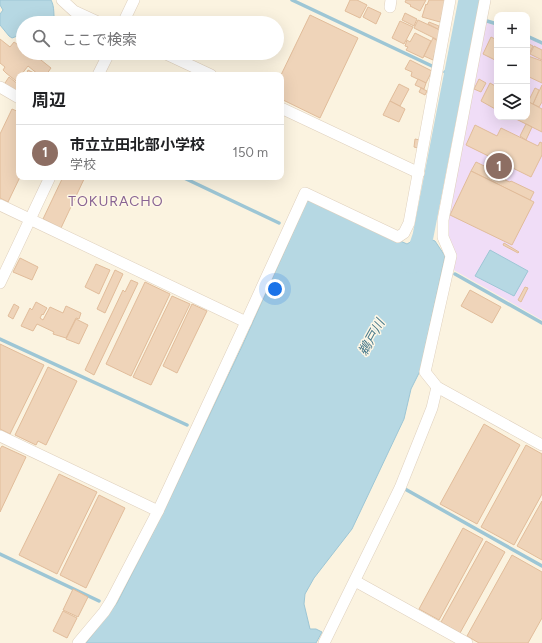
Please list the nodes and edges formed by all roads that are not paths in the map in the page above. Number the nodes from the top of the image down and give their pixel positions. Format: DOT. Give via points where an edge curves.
graph roads {
  1 [pos="62,0"];
  2 [pos="134,0"];
  3 [pos="450,0"];
  4 [pos="485,0"];
  5 [pos="85,16"];
  6 [pos="126,16"];
  7 [pos="106,60"];
  8 [pos="179,60"];
  9 [pos="100,72"];
  10 [pos="205,72"];
  11 [pos="0,87"];
  12 [pos="16,96"];
  13 [pos="284,109"];
  14 [pos="418,173"];
  15 [pos="49,180"];
  16 [pos="0,205"];
  17 [pos="30,220"];
  18 [pos="0,283"];
  19 [pos="246,322"];
  20 [pos="437,387"];
  21 [pos="0,436"];
  22 [pos="542,445"];
  23 [pos="158,511"];
  24 [pos="354,581"];
  25 [pos="78,643"];
  26 [pos="324,643"];
  27 [pos="467,643"];
  1 -- 5 [label="street" via="74,11"];
  2 -- 6 [label="street"];
  3 -- 14 [label="street"];
  4 -- 20 [label="street" via="443,220 443,237 451,256 425,372"];
  7 -- 9 [label="street"];
  8 -- 10 [label="street"];
  11 -- 12 [label="street"];
  13 -- 14 [label="street"];
  14 -- 19 [label="street" via="409,224 398,237 305,193"];
  15 -- 17 [label="street"];
  16 -- 17 [label="street"];
  17 -- 18 [label="street"];
  17 -- 19 [label="street"];
  19 -- 23 [label="street"];
  20 -- 22 [label="street"];
  20 -- 24 [label="street" via="432,408 400,488"];
  21 -- 23 [label="street"];
  23 -- 25 [label="street" via="112,601"];
  24 -- 26 [label="street"];
  24 -- 27 [label="street"];
}
